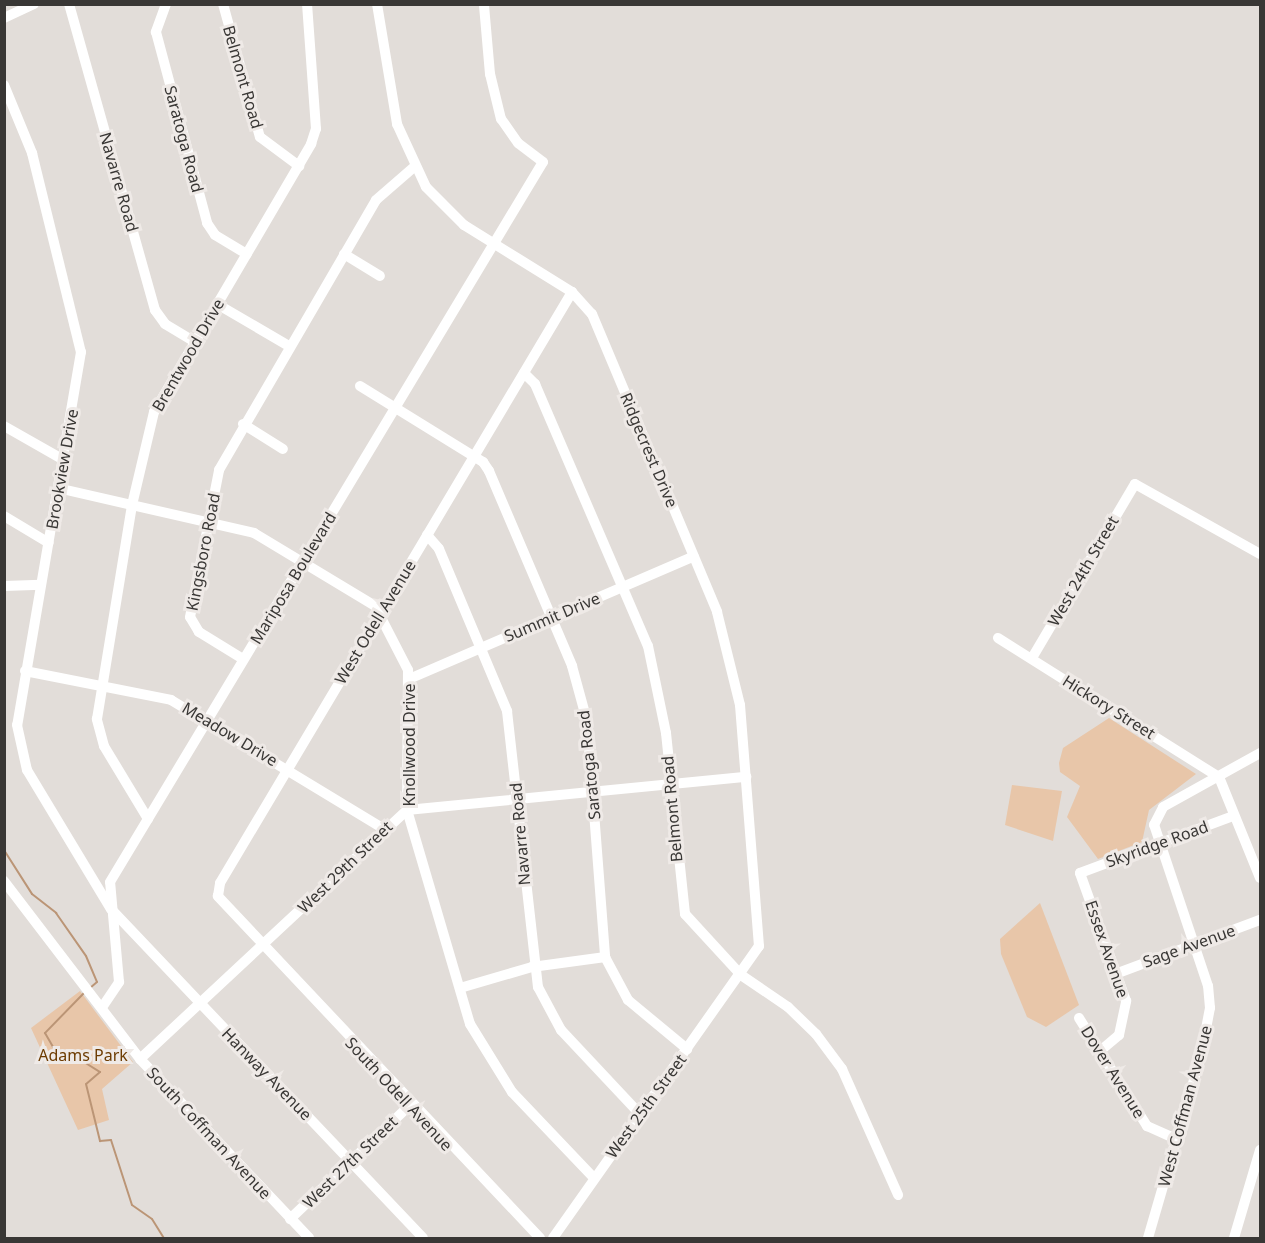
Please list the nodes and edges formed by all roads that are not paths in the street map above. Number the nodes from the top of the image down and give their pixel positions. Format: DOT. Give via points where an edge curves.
graph roads {
  1 [pos="34,4"];
  2 [pos="69,4"];
  3 [pos="166,4"];
  4 [pos="223,4"];
  5 [pos="307,4"];
  6 [pos="377,4"];
  7 [pos="484,6"];
  8 [pos="4,18"];
  9 [pos="4,85"];
  10 [pos="8,101"];
  11 [pos="299,166"];
  12 [pos="414,167"];
  13 [pos="494,246"];
  14 [pos="247,254"];
  15 [pos="344,254"];
  16 [pos="380,276"];
  17 [pos="572,292"];
  18 [pos="217,304"];
  19 [pos="195,342"];
  20 [pos="289,346"];
  21 [pos="524,373"];
  22 [pos="360,386"];
  23 [pos="396,409"];
  24 [pos="243,424"];
  25 [pos="4,426"];
  26 [pos="283,448"];
  27 [pos="473,456"];
  28 [pos="62,459"];
  29 [pos="62,489"];
  30 [pos="132,505"];
  31 [pos="4,516"];
  32 [pos="208,520"];
  33 [pos="427,535"];
  34 [pos="49,543"];
  35 [pos="1260,554"];
  36 [pos="694,556"];
  37 [pos="302,562"];
  38 [pos="41,585"];
  39 [pos="4,586"];
  40 [pos="622,587"];
  41 [pos="380,614"];
  42 [pos="552,617"];
  43 [pos="998,638"];
  44 [pos="481,648"];
  45 [pos="1032,658"];
  46 [pos="243,659"];
  47 [pos="25,671"];
  48 [pos="410,679"];
  49 [pos="99,686"];
  50 [pos="207,721"];
  51 [pos="1260,753"];
  52 [pos="288,769"];
  53 [pos="746,777"];
  54 [pos="1219,777"];
  55 [pos="669,783"];
  56 [pos="593,790"];
  57 [pos="516,796"];
  58 [pos="407,810"];
  59 [pos="1233,816"];
  60 [pos="148,819"];
  61 [pos="384,829"];
  62 [pos="1155,844"];
  63 [pos="1080,873"];
  64 [pos="1260,878"];
  65 [pos="4,880"];
  66 [pos="111,909"];
  67 [pos="1260,920"];
  68 [pos="1195,943"];
  69 [pos="261,947"];
  70 [pos="605,957"];
  71 [pos="532,967"];
  72 [pos="1118,973"];
  73 [pos="741,975"];
  74 [pos="460,988"];
  75 [pos="201,1004"];
  76 [pos="103,1006"];
  77 [pos="1079,1018"];
  78 [pos="687,1049"];
  79 [pos="1100,1051"];
  80 [pos="140,1059"];
  81 [pos="410,1105"];
  82 [pos="640,1114"];
  83 [pos="1178,1140"];
  84 [pos="1260,1150"];
  85 [pos="351,1162"];
  86 [pos="594,1178"];
  87 [pos="898,1195"];
  88 [pos="290,1219"];
  89 [pos="309,1239"];
  90 [pos="423,1239"];
  91 [pos="540,1239"];
  92 [pos="554,1239"];
  93 [pos="1148,1239"];
  94 [pos="1234,1239"];
  1 -- 8 [label="street"];
  2 -- 19 [label="street, Navarre Road" via="155,310 165,324"];
  3 -- 14 [label="street, Saratoga Road" via="156,32 207,223 215,235"];
  4 -- 11 [label="street, Belmont Road" via="260,137"];
  5 -- 11 [label="street, Brentwood Drive" via="316,129"];
  6 -- 12 [label="street, Ridgecrest Drive" via="397,124"];
  7 -- 13 [label="street, Mariposa Boulevard" via="490,74 501,119 518,143 543,162"];
  9 -- 10 [label="street, Brookview Drive"];
  10 -- 28 [label="street, Brookview Drive" via="78,322 81,352"];
  11 -- 14 [label="street, Brentwood Drive"];
  12 -- 13 [label="street, Ridgecrest Drive" via="438,201"];
  12 -- 15 [label="street, Kingsboro Road" via="382,191"];
  13 -- 17 [label="street, Ridgecrest Drive"];
  13 -- 23 [label="street, Mariposa Boulevard"];
  14 -- 18 [label="street, Brentwood Drive"];
  15 -- 16 [label="street"];
  15 -- 20 [label="street, Kingsboro Road"];
  17 -- 21 [label="street, West Odell Avenue"];
  17 -- 36 [label="street, Ridgecrest Drive" via="592,314"];
  18 -- 19 [label="street, Brentwood Drive"];
  18 -- 20 [label="street"];
  19 -- 30 [label="street, Brentwood Drive" via="154,412"];
  20 -- 24 [label="street, Kingsboro Road"];
  21 -- 27 [label="street, West Odell Avenue"];
  21 -- 40 [label="street, Belmont Road" via="535,384"];
  22 -- 23 [label="street, Saratoga Road"];
  23 -- 27 [label="street, Saratoga Road"];
  23 -- 37 [label="street, Mariposa Boulevard"];
  24 -- 26 [label="street"];
  24 -- 32 [label="street, Kingsboro Road" via="219,470"];
  25 -- 28 [label="street"];
  27 -- 33 [label="street, West Odell Avenue"];
  27 -- 42 [label="street, Saratoga Road" via="489,471"];
  28 -- 29 [label="street, Brookview Drive"];
  29 -- 30 [label="street"];
  29 -- 34 [label="street, Brookview Drive"];
  30 -- 32 [label="street"];
  30 -- 49 [label="street, Brentwood Drive"];
  31 -- 34 [label="street"];
  32 -- 37 [label="street" via="254,533"];
  32 -- 46 [label="street, Kingsboro Road" via="190,617 199,632"];
  33 -- 41 [label="street, West Odell Avenue"];
  33 -- 44 [label="street, Navarre Road" via="439,549"];
  34 -- 38 [label="street, Brookview Drive"];
  35 -- 45 [label="street, West 24th Street" via="1135,484"];
  36 -- 40 [label="street, Summit Drive"];
  36 -- 53 [label="street, Ridgecrest Drive" via="732,663"];
  37 -- 41 [label="street"];
  37 -- 46 [label="street, Mariposa Boulevard"];
  38 -- 39 [label="street"];
  38 -- 47 [label="street, Brookview Drive"];
  40 -- 42 [label="street, Summit Drive"];
  40 -- 55 [label="street, Belmont Road" via="657,683"];
  41 -- 48 [label="street, Knollwood Drive"];
  41 -- 52 [label="street, West Odell Avenue"];
  42 -- 44 [label="street, Summit Drive"];
  42 -- 56 [label="street, Saratoga Road" via="587,721"];
  43 -- 45 [label="street, Hickory Street"];
  44 -- 48 [label="street, Summit Drive"];
  44 -- 57 [label="street, Navarre Road" via="507,711"];
  45 -- 54 [label="street, Hickory Street"];
  46 -- 50 [label="street, Mariposa Boulevard"];
  47 -- 49 [label="street, Meadow Drive"];
  47 -- 66 [label="street, Brookview Drive" via="17,725 27,770"];
  48 -- 58 [label="street, Knollwood Drive"];
  49 -- 50 [label="street, Meadow Drive" via="171,700"];
  49 -- 60 [label="street, Brentwood Drive" via="96,719 104,746"];
  50 -- 52 [label="street, Meadow Drive"];
  50 -- 60 [label="street, Mariposa Boulevard"];
  51 -- 54 [label="street, West Coffman Avenue"];
  52 -- 61 [label="street, Meadow Drive"];
  52 -- 69 [label="street, West Odell Avenue" via="220,883 218,896"];
  53 -- 55 [label="street, West 29th Street"];
  53 -- 73 [label="street, Ridgecrest Drive" via="761,934"];
  54 -- 59 [label="street"];
  54 -- 62 [label="street, West Coffman Avenue" via="1163,807 1154,825"];
  55 -- 56 [label="street, West 29th Street"];
  55 -- 73 [label="street, Belmont Road" via="685,914"];
  56 -- 57 [label="street, West 29th Street"];
  56 -- 70 [label="street, Saratoga Road"];
  57 -- 58 [label="street, West 29th Street"];
  57 -- 71 [label="street, Navarre Road"];
  58 -- 61 [label="street, West 29th Street"];
  58 -- 74 [label="street, Knollwood Drive"];
  59 -- 62 [label="street, Skyridge Road"];
  59 -- 64 [label="street"];
  60 -- 66 [label="street, Mariposa Boulevard" via="110,882"];
  61 -- 69 [label="street, West 29th Street"];
  62 -- 63 [label="street, Skyridge Road"];
  62 -- 68 [label="street, West Coffman Avenue"];
  63 -- 72 [label="street, Essex Avenue"];
  65 -- 76 [label="street, South Coffman Avenue"];
  66 -- 75 [label="street, Hanway Avenue"];
  66 -- 76 [label="street, Mariposa Boulevard" via="119,982"];
  67 -- 68 [label="street, Sage Avenue"];
  68 -- 72 [label="street, Sage Avenue"];
  68 -- 83 [label="street, West Coffman Avenue" via="1210,1008"];
  69 -- 75 [label="street, West 29th Street"];
  69 -- 81 [label="street, South Odell Avenue"];
  70 -- 71 [label="street"];
  70 -- 78 [label="street, Saratoga Road" via="628,1000"];
  71 -- 74 [label="street"];
  71 -- 82 [label="street, Navarre Road" via="561,1030"];
  72 -- 79 [label="street, Essex Avenue" via="1125,1024"];
  73 -- 78 [label="street, West 25th Street"];
  73 -- 87 [label="street, Belmont Road" via="788,1007 842,1068"];
  74 -- 86 [label="street, Knollwood Drive" via="470,1024 499,1076"];
  75 -- 80 [label="street, West 29th Street"];
  75 -- 85 [label="street, Hanway Avenue"];
  76 -- 80 [label="street, South Coffman Avenue"];
  77 -- 79 [label="street, Dover Avenue"];
  78 -- 82 [label="street, West 25th Street"];
  79 -- 83 [label="street, Dover Avenue" via="1147,1126"];
  80 -- 88 [label="street, South Coffman Avenue"];
  81 -- 85 [label="street, West 27th Street"];
  81 -- 91 [label="street, South Odell Avenue"];
  82 -- 86 [label="street, West 25th Street"];
  83 -- 93 [label="street, West Coffman Avenue"];
  84 -- 94 [label="street"];
  85 -- 88 [label="street, West 27th Street"];
  85 -- 90 [label="street, Hanway Avenue"];
  86 -- 92 [label="street, West 25th Street"];
  88 -- 89 [label="street, South Coffman Avenue"];
}
